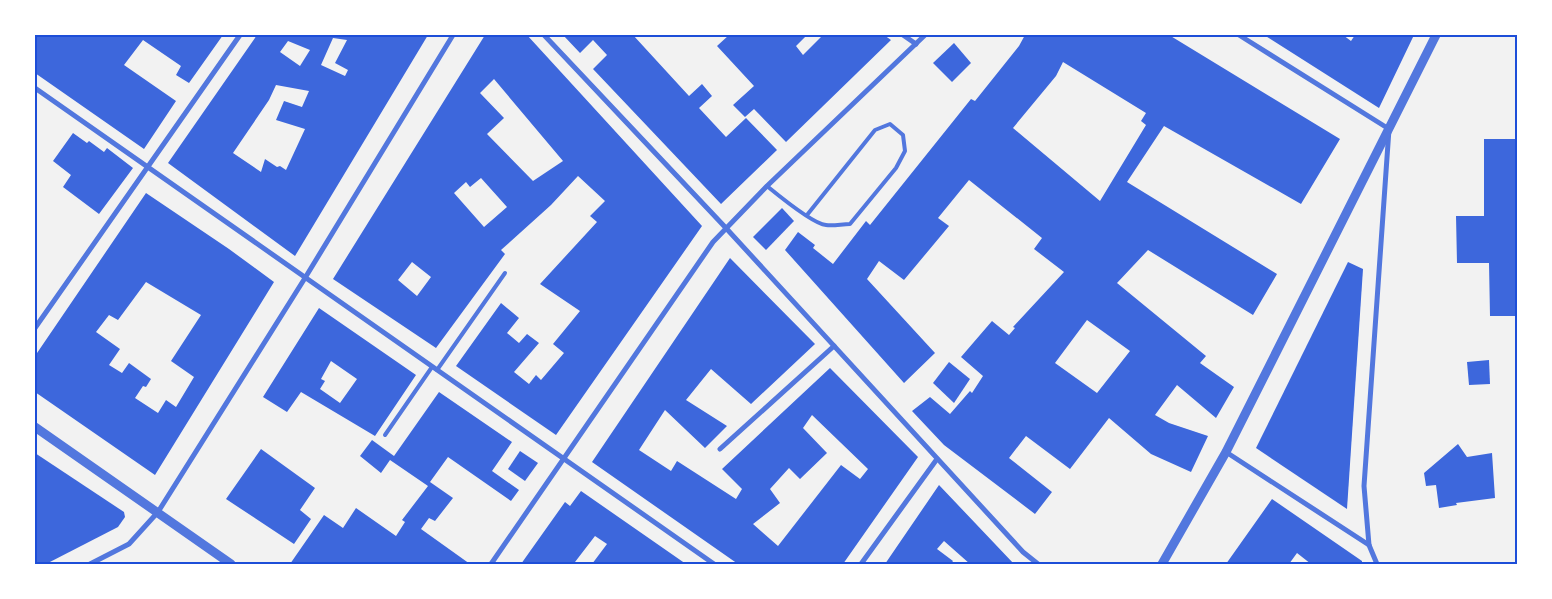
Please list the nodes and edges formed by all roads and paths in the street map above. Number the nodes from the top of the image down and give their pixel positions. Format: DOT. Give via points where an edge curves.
graph roads {
  1 [pos="240,35"];
  2 [pos="453,35"];
  3 [pos="544,35"];
  4 [pos="903,35"];
  5 [pos="925,35"];
  6 [pos="1239,35"];
  7 [pos="1436,35"];
  8 [pos="916,44"];
  9 [pos="35,88"];
  10 [pos="1389,129"];
  11 [pos="148,166"];
  12 [pos="767,186"];
  13 [pos="807,215"];
  14 [pos="726,228"];
  15 [pos="505,274"];
  16 [pos="305,278"];
  17 [pos="35,328"];
  18 [pos="834,346"];
  19 [pos="434,369"];
  20 [pos="35,427"];
  21 [pos="385,435"];
  22 [pos="720,449"];
  23 [pos="1226,452"];
  24 [pos="563,459"];
  25 [pos="937,459"];
  26 [pos="158,512"];
  27 [pos="1369,545"];
  28 [pos="493,563"];
  29 [pos="90,564"];
  30 [pos="231,564"];
  31 [pos="714,564"];
  32 [pos="861,564"];
  33 [pos="1038,564"];
  34 [pos="1162,564"];
  35 [pos="1377,564"];
  1 -- 11 [label="street"];
  2 -- 16 [label="street"];
  3 -- 14 [label="street"];
  4 -- 8 [label="street"];
  5 -- 8 [label="street"];
  6 -- 10 [label="street"];
  7 -- 10 [label="street"];
  8 -- 12 [label="street"];
  9 -- 11 [label="street"];
  10 -- 23 [label="street"];
  10 -- 27 [label="street" via="1364,486"];
  11 -- 16 [label="street"];
  11 -- 17 [label="street"];
  12 -- 13 [label="lane"];
  12 -- 14 [label="street"];
  13 -- 13 [label="lane" via="824,225 850,224 896,168 905,150 903,135 890,124 875,130"];
  14 -- 18 [label="street"];
  14 -- 24 [label="street" via="713,242"];
  15 -- 19 [label="lane"];
  16 -- 19 [label="street"];
  16 -- 26 [label="street"];
  18 -- 22 [label="street"];
  18 -- 25 [label="street"];
  19 -- 21 [label="lane"];
  19 -- 24 [label="street"];
  20 -- 26 [label="street"];
  23 -- 27 [label="street"];
  23 -- 34 [label="street"];
  24 -- 28 [label="street"];
  24 -- 31 [label="street"];
  25 -- 32 [label="street"];
  25 -- 33 [label="street" via="1022,552"];
  26 -- 29 [label="street" via="129,544"];
  26 -- 30 [label="street"];
  27 -- 35 [label="street"];
}
